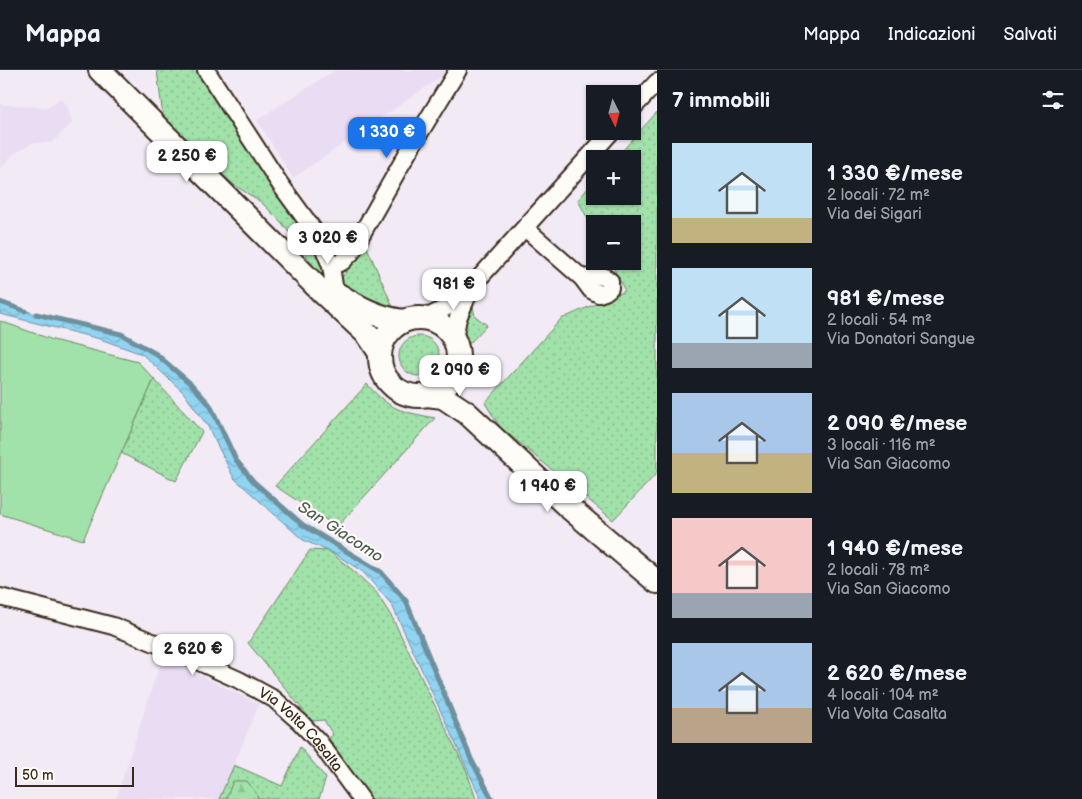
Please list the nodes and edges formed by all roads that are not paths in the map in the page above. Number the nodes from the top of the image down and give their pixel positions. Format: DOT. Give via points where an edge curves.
graph roads {
  1 [pos="100,70"];
  2 [pos="206,70"];
  3 [pos="458,70"];
  4 [pos="657,82"];
  5 [pos="641,99"];
  6 [pos="604,140"];
  7 [pos="525,228"];
  8 [pos="331,266"];
  9 [pos="301,270"];
  10 [pos="582,278"];
  11 [pos="472,286"];
  12 [pos="335,292"];
  13 [pos="426,318"];
  14 [pos="404,321"];
  15 [pos="454,339"];
  16 [pos="380,353"];
  17 [pos="457,369"];
  18 [pos="427,395"];
  19 [pos="467,414"];
  20 [pos="657,582"];
  21 [pos="0,597"];
  22 [pos="360,799"];
  1 -- 9 [label="street"];
  2 -- 8 [label="street" via="320,239"];
  3 -- 8 [label="street" via="351,254"];
  4 -- 5 [label="street"];
  6 -- 7 [label="street"];
  7 -- 10 [label="street"];
  7 -- 11 [label="street"];
  8 -- 12 [label="street"];
  9 -- 12 [label="street"];
  9 -- 16 [label="street" via="368,335"];
  11 -- 13 [label="street" via="451,305"];
  11 -- 15 [label="street" via="458,318"];
  12 -- 14 [label="street" via="361,309"];
  13 -- 14 [label="street"];
  13 -- 15 [label="street" via="443,326"];
  14 -- 16 [label="street" via="386,335"];
  15 -- 17 [label="street"];
  16 -- 18 [label="street" via="382,371 388,382 409,395"];
  17 -- 18 [label="street" via="448,383"];
  17 -- 19 [label="street"];
  18 -- 19 [label="street" via="442,397"];
  19 -- 20 [label="street" via="566,505"];
  21 -- 22 [label="street, Via Volta Casalta" via="113,626 239,680 274,699 320,742"];
}
